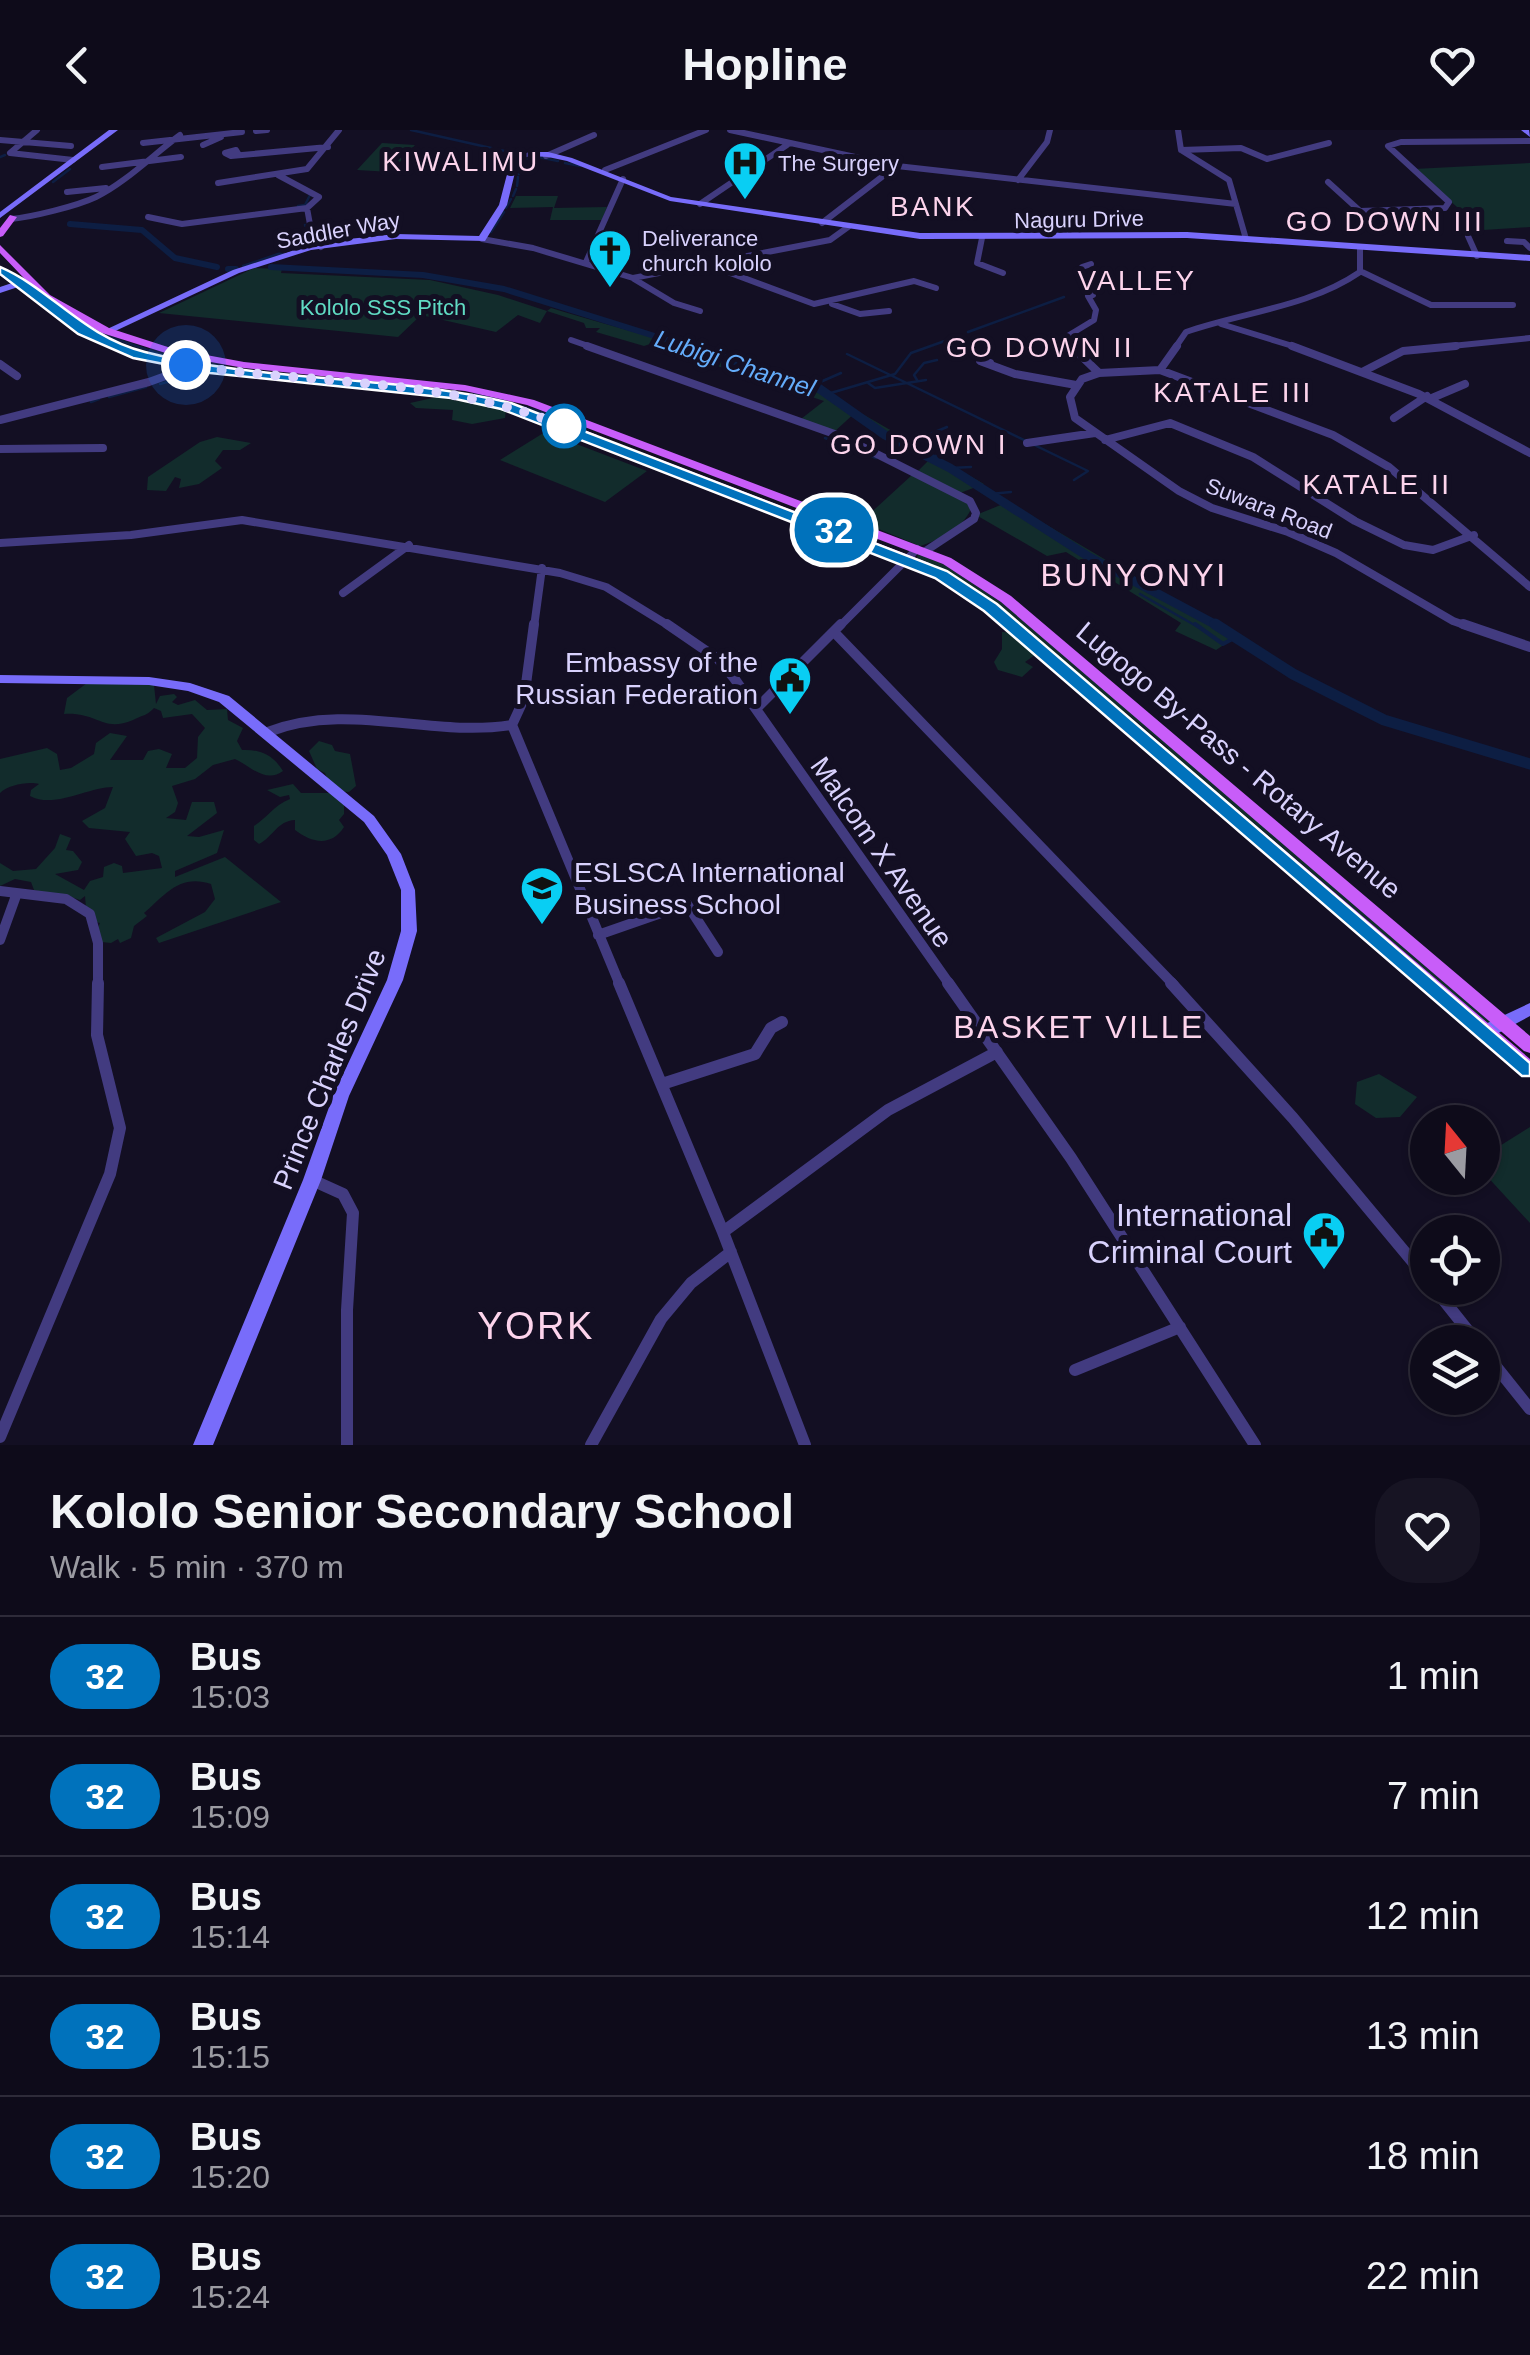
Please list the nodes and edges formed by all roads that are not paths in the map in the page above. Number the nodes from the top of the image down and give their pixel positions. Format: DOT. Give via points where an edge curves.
graph roads {
  1 [pos="37,130"];
  2 [pos="114,130"];
  3 [pos="122,130"];
  4 [pos="267,130"];
  5 [pos="339,130"];
  6 [pos="582,130"];
  7 [pos="706,130"];
  8 [pos="730,130"];
  9 [pos="1050,130"];
  10 [pos="1178,130"];
  11 [pos="256,131"];
  12 [pos="242,132"];
  13 [pos="226,134"];
  14 [pos="180,135"];
  15 [pos="1528,135"];
  16 [pos="0,140"];
  17 [pos="170,140"];
  18 [pos="20,142"];
  19 [pos="143,142"];
  20 [pos="1329,144"];
  21 [pos="203,145"];
  22 [pos="786,145"];
  23 [pos="71,146"];
  24 [pos="328,146"];
  25 [pos="1181,150"];
  26 [pos="10,153"];
  27 [pos="239,154"];
  28 [pos="546,156"];
  29 [pos="0,157"];
  30 [pos="181,157"];
  31 [pos="73,160"];
  32 [pos="142,162"];
  33 [pos="897,166"];
  34 [pos="102,167"];
  35 [pos="605,170"];
  36 [pos="278,175"];
  37 [pos="623,179"];
  38 [pos="1018,180"];
  39 [pos="1328,182"];
  40 [pos="218,183"];
  41 [pos="108,188"];
  42 [pos="67,192"];
  43 [pos="700,204"];
  44 [pos="1236,204"];
  45 [pos="307,208"];
  46 [pos="148,216"];
  47 [pos="5,219"];
  48 [pos="822,223"];
  49 [pos="848,227"];
  50 [pos="0,234"];
  51 [pos="1468,236"];
  52 [pos="982,238"];
  53 [pos="482,239"];
  54 [pos="1246,239"];
  55 [pos="1507,241"];
  56 [pos="321,247"];
  57 [pos="0,248"];
  58 [pos="1530,248"];
  59 [pos="1360,249"];
  60 [pos="1477,256"];
  61 [pos="1530,258"];
  62 [pos="6,262"];
  63 [pos="586,262"];
  64 [pos="1092,264"];
  65 [pos="708,265"];
  66 [pos="0,271"];
  67 [pos="1360,271"];
  68 [pos="1002,273"];
  69 [pos="633,278"];
  70 [pos="15,285"];
  71 [pos="936,288"];
  72 [pos="0,290"];
  73 [pos="832,303"];
  74 [pos="1513,304"];
  75 [pos="700,311"];
  76 [pos="890,312"];
  77 [pos="1221,324"];
  78 [pos="108,331"];
  79 [pos="1530,338"];
  80 [pos="1519,339"];
  81 [pos="571,340"];
  82 [pos="1530,348"];
  83 [pos="990,363"];
  84 [pos="0,364"];
  85 [pos="202,364"];
  86 [pos="1160,370"];
  87 [pos="1362,372"];
  88 [pos="1099,373"];
  89 [pos="17,376"];
  90 [pos="1465,384"];
  91 [pos="1076,385"];
  92 [pos="1429,397"];
  93 [pos="1394,418"];
  94 [pos="0,420"];
  95 [pos="1095,434"];
  96 [pos="1105,440"];
  97 [pos="1027,443"];
  98 [pos="104,448"];
  99 [pos="0,449"];
  100 [pos="1530,453"];
  101 [pos="1474,536"];
  102 [pos="0,543"];
  103 [pos="408,545"];
  104 [pos="916,554"];
  105 [pos="542,568"];
  106 [pos="1530,571"];
  107 [pos="1519,576"];
  108 [pos="1530,587"];
  109 [pos="343,593"];
  110 [pos="834,632"];
  111 [pos="1530,647"];
  112 [pos="0,679"];
  113 [pos="757,708"];
  114 [pos="512,725"];
  115 [pos="268,732"];
  116 [pos="0,891"];
  117 [pos="17,893"];
  118 [pos="598,935"];
  119 [pos="0,940"];
  120 [pos="718,952"];
  121 [pos="1530,1009"];
  122 [pos="782,1022"];
  123 [pos="1494,1027"];
  124 [pos="1530,1046"];
  125 [pos="997,1052"];
  126 [pos="1530,1070"];
  127 [pos="662,1084"];
  128 [pos="312,1180"];
  129 [pos="723,1232"];
  130 [pos="731,1252"];
  131 [pos="1410,1258"];
  132 [pos="1448,1305"];
  133 [pos="1464,1325"];
  134 [pos="1180,1327"];
  135 [pos="1075,1370"];
  136 [pos="1500,1372"];
  137 [pos="1530,1409"];
  138 [pos="0,1437"];
  139 [pos="203,1445"];
  140 [pos="347,1445"];
  141 [pos="591,1445"];
  142 [pos="805,1445"];
  143 [pos="1254,1445"];
  1 -- 18 [label="street"];
  2 -- 31 [label="street"];
  3 -- 47 [label="street"];
  4 -- 11 [label="street"];
  5 -- 24 [label="street"];
  6 -- 28 [label="street" via="594,135"];
  7 -- 35 [label="street"];
  8 -- 22 [label="street"];
  9 -- 38 [label="street"];
  10 -- 25 [label="street"];
  12 -- 13 [label="street"];
  13 -- 17 [label="street"];
  13 -- 21 [label="street"];
  14 -- 17 [label="street"];
  15 -- 39 [label="street" via="1390,144 1390,152 1449,204 1434,210 1360,212"];
  16 -- 18 [label="street"];
  17 -- 19 [label="street"];
  17 -- 32 [label="street"];
  18 -- 23 [label="street"];
  18 -- 26 [label="street"];
  20 -- 25 [label="street" via="1267,159 1235,148"];
  22 -- 33 [label="street"];
  22 -- 43 [label="street"];
  24 -- 27 [label="street"];
  24 -- 36 [label="street" via="310,168"];
  25 -- 44 [label="street" via="1229,180"];
  26 -- 29 [label="street"];
  26 -- 31 [label="street"];
  28 -- 35 [label="street, Naguru Drive"];
  28 -- 53 [label="street, Naguru Drive" via="521,155"];
  30 -- 32 [label="street"];
  31 -- 47 [label="street"];
  32 -- 34 [label="street"];
  32 -- 41 [label="street"];
  33 -- 38 [label="street"];
  33 -- 48 [label="street"];
  35 -- 37 [label="street, Naguru Drive"];
  36 -- 40 [label="street"];
  36 -- 45 [label="street" via="318,196"];
  37 -- 43 [label="street, Naguru Drive"];
  37 -- 63 [label="street"];
  38 -- 44 [label="street"];
  41 -- 42 [label="street"];
  41 -- 47 [label="street" via="36,217"];
  43 -- 48 [label="street, Naguru Drive"];
  44 -- 54 [label="street"];
  45 -- 46 [label="street" via="178,224"];
  45 -- 56 [label="street"];
  47 -- 50 [label="main road"];
  48 -- 49 [label="street, Naguru Drive"];
  49 -- 52 [label="street, Naguru Drive"];
  49 -- 65 [label="street" via="830,240"];
  51 -- 60 [label="street"];
  52 -- 54 [label="street, Naguru Drive"];
  52 -- 68 [label="street" via="978,263"];
  53 -- 56 [label="street, Saddler Way" via="412,234"];
  53 -- 63 [label="street, Saddler Way"];
  54 -- 59 [label="street, Naguru Drive"];
  55 -- 58 [label="street"];
  56 -- 78 [label="street, Saddler Way" via="256,264"];
  57 -- 62 [label="main road, Lugogo By-Pass - Rotary Avenue"];
  59 -- 60 [label="street, Naguru Drive"];
  59 -- 67 [label="street"];
  60 -- 61 [label="street, Naguru Drive"];
  62 -- 78 [label="main road, Lugogo By-Pass - Rotary Avenue"];
  63 -- 69 [label="street, Saddler Way"];
  64 -- 88 [label="street" via="1082,267 1080,280 1092,295 1094,320 1066,337"];
  65 -- 69 [label="street"];
  65 -- 73 [label="street" via="786,296"];
  66 -- 70 [label="main road, Lugogo By-Pass - Rotary Avenue"];
  67 -- 74 [label="street" via="1431,305"];
  67 -- 77 [label="street" via="1347,282"];
  69 -- 75 [label="street, Saddler Way"];
  70 -- 72 [label="street"];
  70 -- 85 [label="main road, Lugogo By-Pass - Rotary Avenue" via="115,347"];
  71 -- 73 [label="street" via="914,281"];
  73 -- 76 [label="street" via="860,314"];
  77 -- 86 [label="street" via="1186,332"];
  77 -- 87 [label="street"];
  78 -- 85 [label="main road, Lugogo By-Pass - Rotary Avenue"];
  79 -- 80 [label="street"];
  80 -- 82 [label="street"];
  80 -- 87 [label="street" via="1402,351"];
  81 -- 104 [label="street" via="843,437 970,501 974,520"];
  83 -- 91 [label="street"];
  84 -- 89 [label="street"];
  85 -- 94 [label="street"];
  85 -- 104 [label="main road, Lugogo By-Pass - Rotary Avenue" via="463,387 532,403"];
  86 -- 88 [label="street"];
  86 -- 101 [label="street" via="1350,442"];
  87 -- 92 [label="street"];
  88 -- 91 [label="street"];
  90 -- 92 [label="street"];
  91 -- 95 [label="street, Suwara Road" via="1073,414"];
  92 -- 93 [label="street"];
  92 -- 100 [label="street"];
  95 -- 96 [label="street, Suwara Road"];
  95 -- 97 [label="street"];
  96 -- 101 [label="street" via="1170,423 1253,457 1404,546 1433,550"];
  96 -- 111 [label="street, Suwara Road" via="1212,508 1336,552 1453,621"];
  98 -- 99 [label="street"];
  101 -- 107 [label="street"];
  102 -- 103 [label="street, Malcom X Avenue" via="242,520"];
  103 -- 105 [label="street, Malcom X Avenue"];
  103 -- 109 [label="street"];
  104 -- 110 [label="street"];
  104 -- 123 [label="main road, Lugogo By-Pass - Rotary Avenue" via="947,562 1006,599 1365,902"];
  105 -- 113 [label="street, Malcom X Avenue" via="606,588 680,631 718,660"];
  105 -- 114 [label="street" via="524,700"];
  106 -- 107 [label="street"];
  107 -- 108 [label="street"];
  110 -- 113 [label="street"];
  110 -- 131 [label="street" via="1188,998"];
  112 -- 115 [label="street, Prince Charles Drive" via="190,687 224,699"];
  113 -- 125 [label="street, Malcom X Avenue"];
  114 -- 115 [label="street" via="452,730 304,718"];
  114 -- 118 [label="street"];
  115 -- 128 [label="street, Prince Charles Drive" via="370,819 408,890 408,931 395,980 341,1096"];
  116 -- 117 [label="street"];
  117 -- 119 [label="street"];
  117 -- 138 [label="street" via="66,899 94,921 97,1035 120,1128 104,1187"];
  118 -- 120 [label="street" via="687,904"];
  118 -- 127 [label="street"];
  121 -- 123 [label="street"];
  122 -- 127 [label="street" via="755,1054"];
  123 -- 124 [label="main road, Lugogo By-Pass - Rotary Avenue"];
  123 -- 126 [label="main road, Lugogo By-Pass - Rotary Avenue"];
  125 -- 129 [label="street" via="863,1123"];
  125 -- 134 [label="street, Malcom X Avenue"];
  127 -- 129 [label="street"];
  128 -- 139 [label="street, Prince Charles Drive"];
  128 -- 140 [label="street" via="342,1194 353,1214"];
  129 -- 130 [label="street"];
  130 -- 141 [label="street" via="691,1283 661,1319"];
  130 -- 142 [label="street"];
  132 -- 133 [label="street"];
  134 -- 135 [label="street"];
  134 -- 143 [label="street, Malcom X Avenue"];
  136 -- 137 [label="street"];
}
